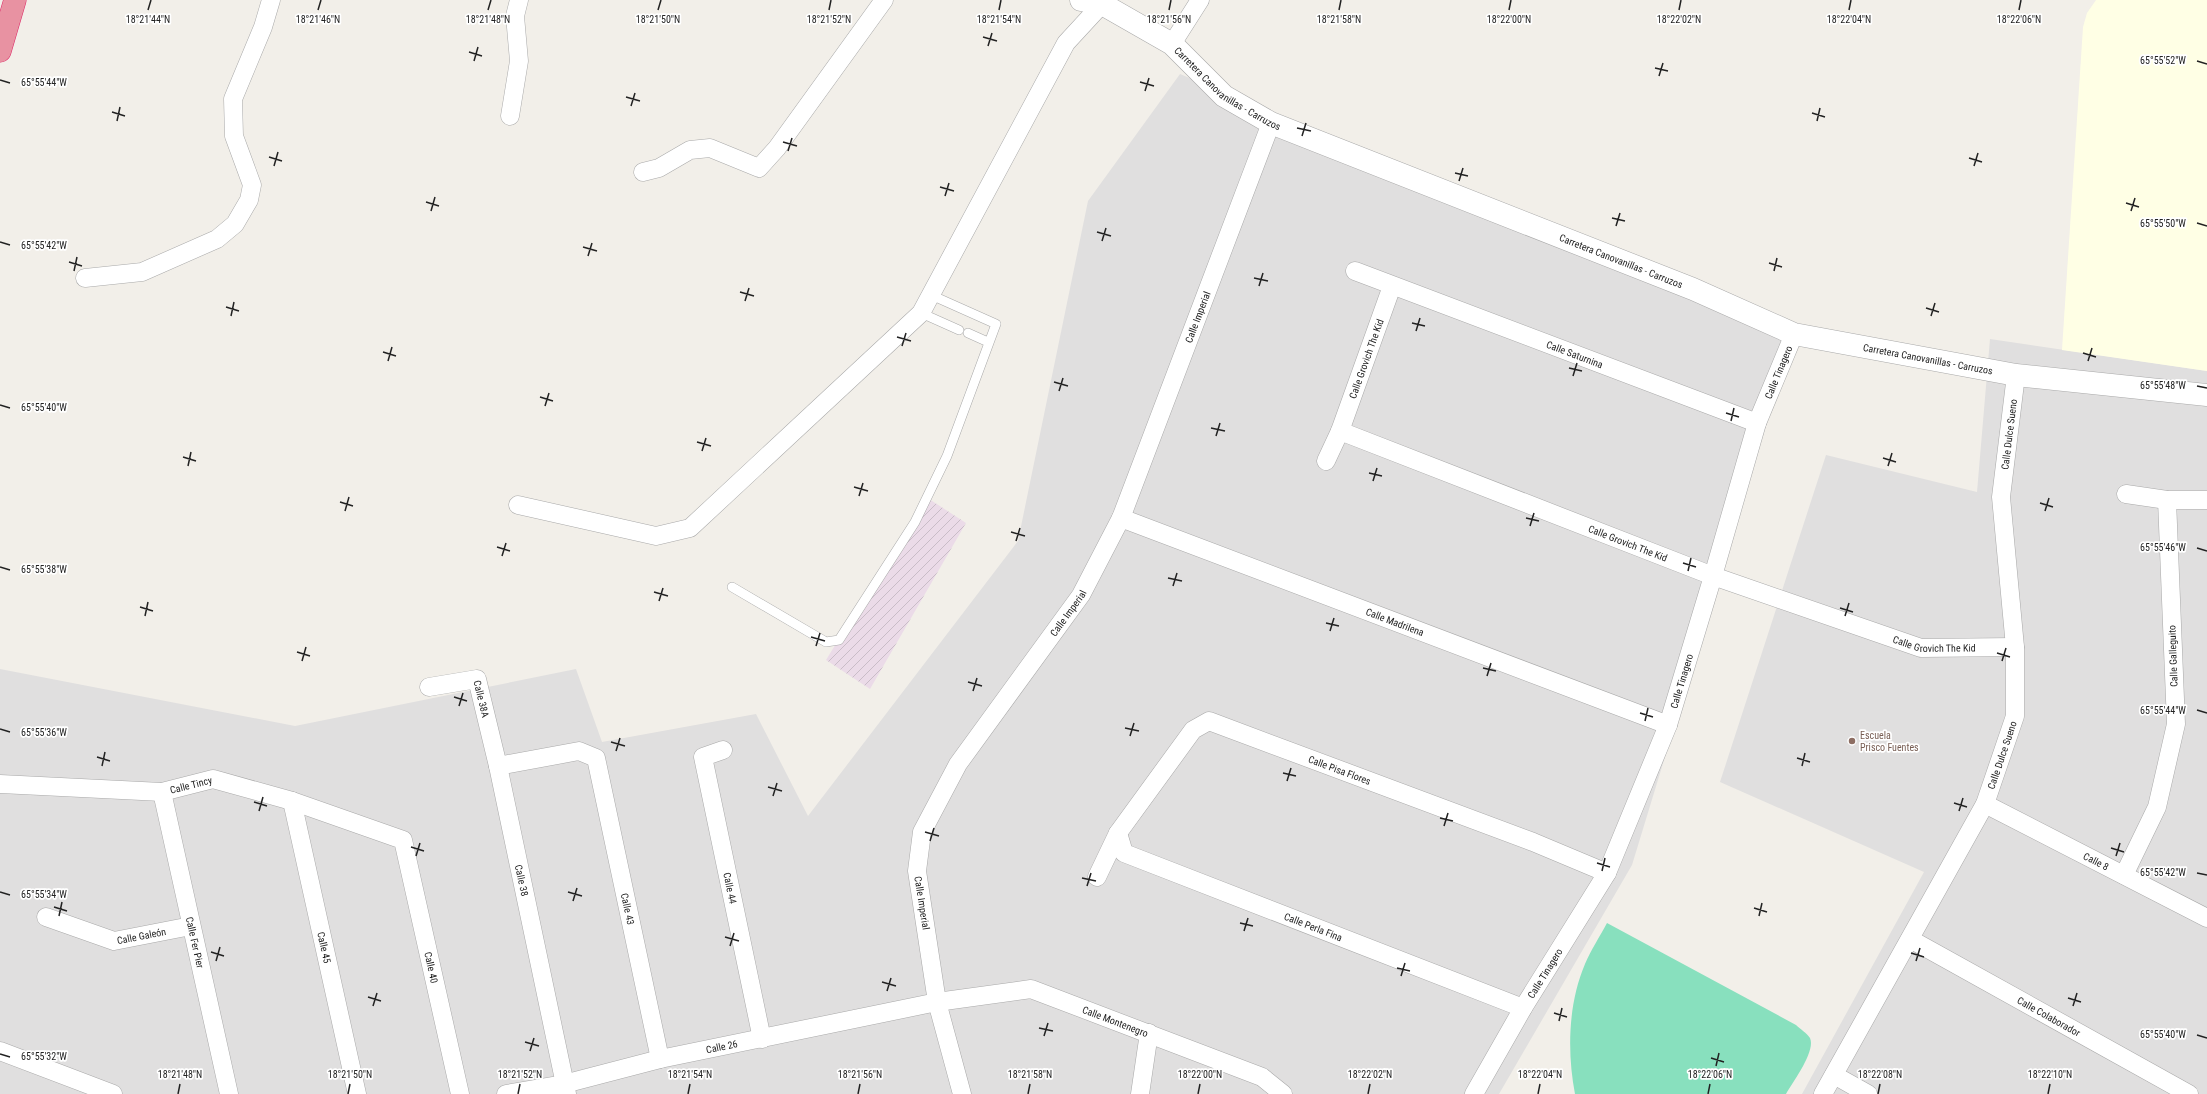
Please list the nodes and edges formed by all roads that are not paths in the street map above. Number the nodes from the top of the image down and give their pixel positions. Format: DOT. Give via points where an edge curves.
graph roads {
  1 [pos="15,0"];
  2 [pos="271,0"];
  3 [pos="519,0"];
  4 [pos="884,0"];
  5 [pos="1081,0"];
  6 [pos="1200,0"];
  7 [pos="1102,4"];
  8 [pos="3,41"];
  9 [pos="1172,44"];
  10 [pos="510,116"];
  11 [pos="1271,123"];
  12 [pos="643,172"];
  13 [pos="1355,271"];
  14 [pos="85,278"];
  15 [pos="1392,286"];
  16 [pos="931,295"];
  17 [pos="921,313"];
  18 [pos="959,330"];
  19 [pos="968,333"];
  20 [pos="1794,334"];
  21 [pos="988,342"];
  22 [pos="2016,375"];
  23 [pos="2207,395"];
  24 [pos="1757,422"];
  25 [pos="1340,431"];
  26 [pos="1326,461"];
  27 [pos="2126,494"];
  28 [pos="2167,500"];
  29 [pos="2207,500"];
  30 [pos="518,505"];
  31 [pos="1121,518"];
  32 [pos="1713,576"];
  33 [pos="732,587"];
  34 [pos="2015,647"];
  35 [pos="428,687"];
  36 [pos="1668,725"];
  37 [pos="723,750"];
  38 [pos="498,766"];
  39 [pos="0,784"];
  40 [pos="162,792"];
  41 [pos="292,801"];
  42 [pos="1985,804"];
  43 [pos="1118,833"];
  44 [pos="404,840"];
  45 [pos="1607,873"];
  46 [pos="2124,875"];
  47 [pos="1097,877"];
  48 [pos="46,917"];
  49 [pos="2207,918"];
  50 [pos="191,926"];
  51 [pos="1910,939"];
  52 [pos="937,1002"];
  53 [pos="1523,1008"];
  54 [pos="1149,1033"];
  55 [pos="762,1039"];
  56 [pos="0,1051"];
  57 [pos="660,1059"];
  58 [pos="1834,1075"];
  59 [pos="566,1089"];
  60 [pos="113,1094"];
  61 [pos="229,1094"];
  62 [pos="356,1094"];
  63 [pos="460,1094"];
  64 [pos="506,1094"];
  65 [pos="962,1094"];
  66 [pos="1140,1094"];
  67 [pos="1283,1094"];
  68 [pos="1474,1094"];
  69 [pos="1823,1094"];
  70 [pos="1868,1094"];
  71 [pos="2189,1094"];
  1 -- 8 [label="highway"];
  2 -- 14 [label="street" via="263,27 233,99 234,136 252,185 249,200 234,224 217,239 142,272"];
  3 -- 10 [label="street" via="514,16 519,61"];
  4 -- 12 [label="street" via="777,148 759,168 710,148 690,150 659,168"];
  5 -- 7 [label="street, Carretera Canovanillas - Carruzos"];
  6 -- 9 [label="street"];
  7 -- 9 [label="street, Carretera Canovanillas - Carruzos"];
  7 -- 16 [label="street" via="1066,44"];
  9 -- 11 [label="street, Carretera Canovanillas - Carruzos" via="1224,96"];
  11 -- 20 [label="street, Carretera Canovanillas - Carruzos" via="1693,289"];
  11 -- 31 [label="street, Calle Imperial"];
  13 -- 15 [label="street, Calle Saturnina"];
  15 -- 24 [label="street, Calle Saturnina"];
  15 -- 25 [label="street, Calle Grovich The Kid"];
  16 -- 17 [label="street"];
  16 -- 21 [label="lane" via="996,324"];
  17 -- 18 [label="lane"];
  17 -- 30 [label="street" via="690,528 656,536"];
  19 -- 21 [label="lane"];
  20 -- 22 [label="street, Carretera Canovanillas - Carruzos"];
  20 -- 24 [label="street, Calle Tinagero"];
  21 -- 33 [label="lane" via="947,456 915,522 839,640 826,642"];
  22 -- 23 [label="street, Carretera Canovanillas - Carruzos"];
  22 -- 34 [label="street, Calle Dulce Sueno" via="2001,497"];
  24 -- 32 [label="street, Calle Tinagero"];
  25 -- 26 [label="street, Calle Grovich The Kid"];
  25 -- 32 [label="street, Calle Grovich The Kid"];
  27 -- 28 [label="street"];
  28 -- 29 [label="street"];
  28 -- 46 [label="street, Calle Galleguito" via="2176,724 2157,807"];
  31 -- 36 [label="street, Calle Madrilena"];
  31 -- 52 [label="street, Calle Imperial" via="1081,595 958,764 922,832 917,871"];
  32 -- 34 [label="street, Calle Grovich The Kid" via="1921,648"];
  32 -- 36 [label="street, Calle Tinagero"];
  34 -- 42 [label="street, Calle Dulce Sueno" via="2015,716"];
  35 -- 38 [label="street, Calle 38A" via="477,679"];
  36 -- 45 [label="street, Calle Tinagero"];
  37 -- 55 [label="street, Calle 44" via="703,757"];
  38 -- 57 [label="street, Calle 43" via="579,751 596,758"];
  38 -- 59 [label="street, Calle 38"];
  39 -- 40 [label="street, Calle Tincy"];
  40 -- 41 [label="street, Calle Tincy" via="213,779"];
  40 -- 50 [label="street, Calle Fer Pier"];
  41 -- 44 [label="street, Calle Tincy"];
  41 -- 62 [label="street, Calle 45"];
  42 -- 46 [label="street, Calle 8"];
  42 -- 51 [label="street, Calle Dulce Sueno"];
  43 -- 45 [label="street, Calle Pisa Flores" via="1193,730 1209,721 1533,842"];
  43 -- 47 [label="street"];
  43 -- 53 [label="street, Calle Perla Fina" via="1124,853"];
  44 -- 63 [label="street, Calle 40"];
  45 -- 53 [label="street, Calle Tinagero"];
  46 -- 49 [label="street, Calle 8"];
  48 -- 50 [label="street, Calle Galeón" via="114,941"];
  50 -- 61 [label="street, Calle Fer Pier"];
  51 -- 58 [label="street, Calle Dulce Sueno"];
  51 -- 71 [label="street, Calle Colaborador"];
  52 -- 54 [label="street, Calle Montenegro" via="1031,989"];
  52 -- 55 [label="street, Calle 26"];
  52 -- 65 [label="street, Calle Imperial"];
  53 -- 68 [label="street, Calle Tinagero"];
  54 -- 66 [label="street"];
  54 -- 67 [label="street, Calle Montenegro" via="1262,1077"];
  55 -- 57 [label="street, Calle 26"];
  56 -- 60 [label="street"];
  57 -- 59 [label="street, Calle 26"];
  58 -- 69 [label="street, Calle Dulce Sueno"];
  58 -- 70 [label="street"];
  59 -- 64 [label="street, Calle 26"];
}
